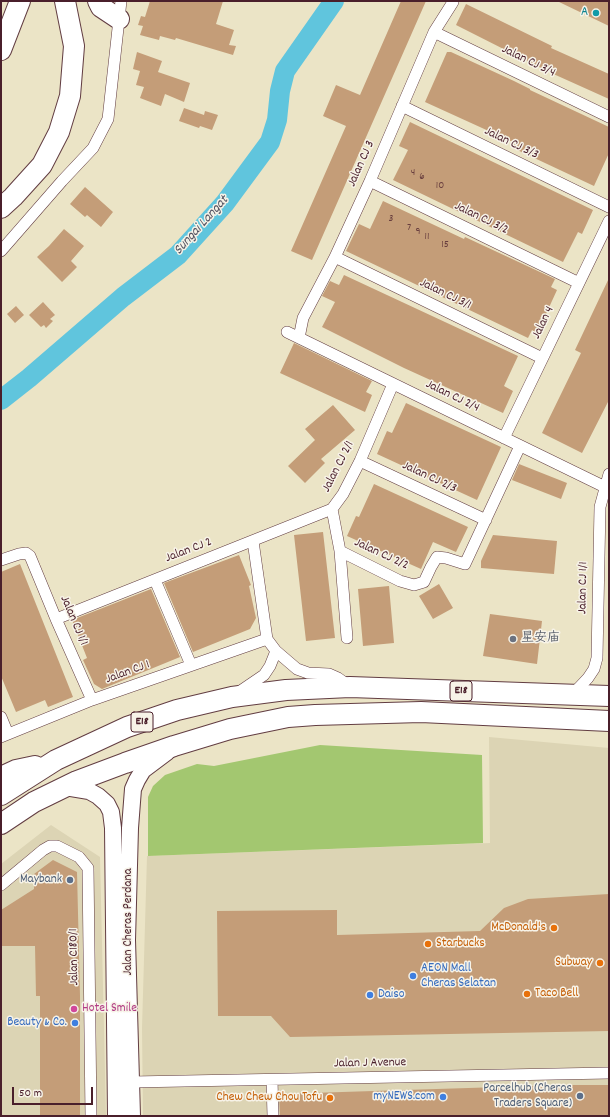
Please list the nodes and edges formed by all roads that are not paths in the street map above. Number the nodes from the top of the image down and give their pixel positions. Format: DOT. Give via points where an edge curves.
graph roads {
  1 [pos="20,1"];
  2 [pos="65,1"];
  3 [pos="98,1"];
  4 [pos="453,2"];
  5 [pos="120,10"];
  6 [pos="434,32"];
  7 [pos="1,50"];
  8 [pos="402,106"];
  9 [pos="609,117"];
  10 [pos="370,181"];
  11 [pos="609,207"];
  12 [pos="1,208"];
  13 [pos="609,221"];
  14 [pos="1,251"];
  15 [pos="335,257"];
  16 [pos="579,283"];
  17 [pos="286,332"];
  18 [pos="299,338"];
  19 [pos="542,358"];
  20 [pos="393,384"];
  21 [pos="504,438"];
  22 [pos="520,446"];
  23 [pos="360,461"];
  24 [pos="609,474"];
  25 [pos="605,487"];
  26 [pos="332,509"];
  27 [pos="486,520"];
  28 [pos="253,541"];
  29 [pos="340,551"];
  30 [pos="1,560"];
  31 [pos="155,580"];
  32 [pos="56,619"];
  33 [pos="347,638"];
  34 [pos="267,639"];
  35 [pos="276,652"];
  36 [pos="191,665"];
  37 [pos="350,686"];
  38 [pos="572,695"];
  39 [pos="609,696"];
  40 [pos="232,697"];
  41 [pos="92,700"];
  42 [pos="1,717"];
  43 [pos="609,721"];
  44 [pos="4,735"];
  45 [pos="174,746"];
  46 [pos="56,760"];
  47 [pos="1,777"];
  48 [pos="65,787"];
  49 [pos="1,795"];
  50 [pos="2,824"];
  51 [pos="1,885"];
  52 [pos="609,1073"];
  53 [pos="272,1080"];
  54 [pos="132,1082"];
  55 [pos="131,1115"];
  56 [pos="92,1116"];
  57 [pos="116,1116"];
  58 [pos="273,1116"];
  1 -- 7 [label="highway"];
  2 -- 12 [label="highway" via="74,46 70,96 59,132 42,165"];
  3 -- 5 [label="highway" via="101,7"];
  4 -- 6 [label="street, Jalan CJ 3"];
  5 -- 14 [label="street" via="108,119 93,148"];
  6 -- 8 [label="street, Jalan CJ 3"];
  6 -- 9 [label="street, Jalan CJ 3/4"];
  8 -- 10 [label="street, Jalan CJ 3"];
  8 -- 11 [label="street, Jalan CJ 3/3"];
  10 -- 15 [label="street, Jalan CJ 3"];
  10 -- 16 [label="street, Jalan CJ 3/2"];
  13 -- 16 [label="street, Jalan 4"];
  15 -- 18 [label="street, Jalan CJ 3" via="303,318"];
  15 -- 19 [label="street, Jalan CJ 3/1"];
  16 -- 19 [label="street, Jalan 4"];
  17 -- 18 [label="street, Jalan CJ 2/4"];
  18 -- 20 [label="street, Jalan CJ 2/4"];
  19 -- 21 [label="street, Jalan 4"];
  20 -- 21 [label="street, Jalan CJ 2/4"];
  20 -- 23 [label="street, Jalan CJ 2/1"];
  21 -- 22 [label="street, Jalan CJ 2/4"];
  22 -- 25 [label="street, Jalan CJ 2/4"];
  22 -- 27 [label="street"];
  23 -- 26 [label="street, Jalan CJ 2/1"];
  23 -- 27 [label="street, Jalan CJ 2/3"];
  24 -- 25 [label="street, Jalan CJ 1/1"];
  25 -- 38 [label="street, Jalan CJ 1/1" via="600,507 597,658 588,678"];
  26 -- 28 [label="street, Jalan CJ 2"];
  26 -- 29 [label="street, Jalan CJ 2/1"];
  27 -- 29 [label="street, Jalan CJ 2/2" via="465,564 437,557 424,582 414,585 400,581"];
  28 -- 31 [label="street, Jalan CJ 2"];
  28 -- 34 [label="street"];
  29 -- 33 [label="street, Jalan CJ 2/1"];
  30 -- 32 [label="street, Jalan CJ 1/1" via="26,553 30,556"];
  31 -- 32 [label="street, Jalan CJ 2"];
  31 -- 36 [label="street"];
  32 -- 41 [label="street, Jalan CJ 1/1"];
  34 -- 35 [label="street"];
  34 -- 36 [label="street, Jalan CJ 1"];
  35 -- 37 [label="street" via="297,669 308,673 329,674"];
  35 -- 40 [label="street" via="264,675"];
  36 -- 41 [label="street, Jalan CJ 1"];
  37 -- 38 [label="highway, E18"];
  37 -- 40 [label="highway, E18"];
  38 -- 39 [label="highway, E18"];
  40 -- 46 [label="highway, E18" via="177,710 127,727"];
  41 -- 44 [label="street, Jalan CJ 1"];
  42 -- 44 [label="street"];
  43 -- 45 [label="highway, E18" via="421,712 315,715 288,717 230,729"];
  45 -- 48 [label="highway, E18"];
  45 -- 54 [label="street, Jalan Cheras Perdana" via="143,770 133,790 127,940"];
  46 -- 47 [label="highway" via="16,770"];
  46 -- 49 [label="highway, E18"];
  48 -- 50 [label="highway, E18" via="34,802"];
  48 -- 57 [label="street, Jalan Cheras Perdana" via="94,793 107,804 114,828"];
  51 -- 56 [label="street, Jalan C180/1" via="50,846 57,846 79,857 88,868"];
  52 -- 53 [label="street, Jalan J Avenue"];
  53 -- 54 [label="street, Jalan J Avenue"];
  53 -- 58 [label="street"];
  54 -- 55 [label="street, Jalan Cheras Perdana"];
}
